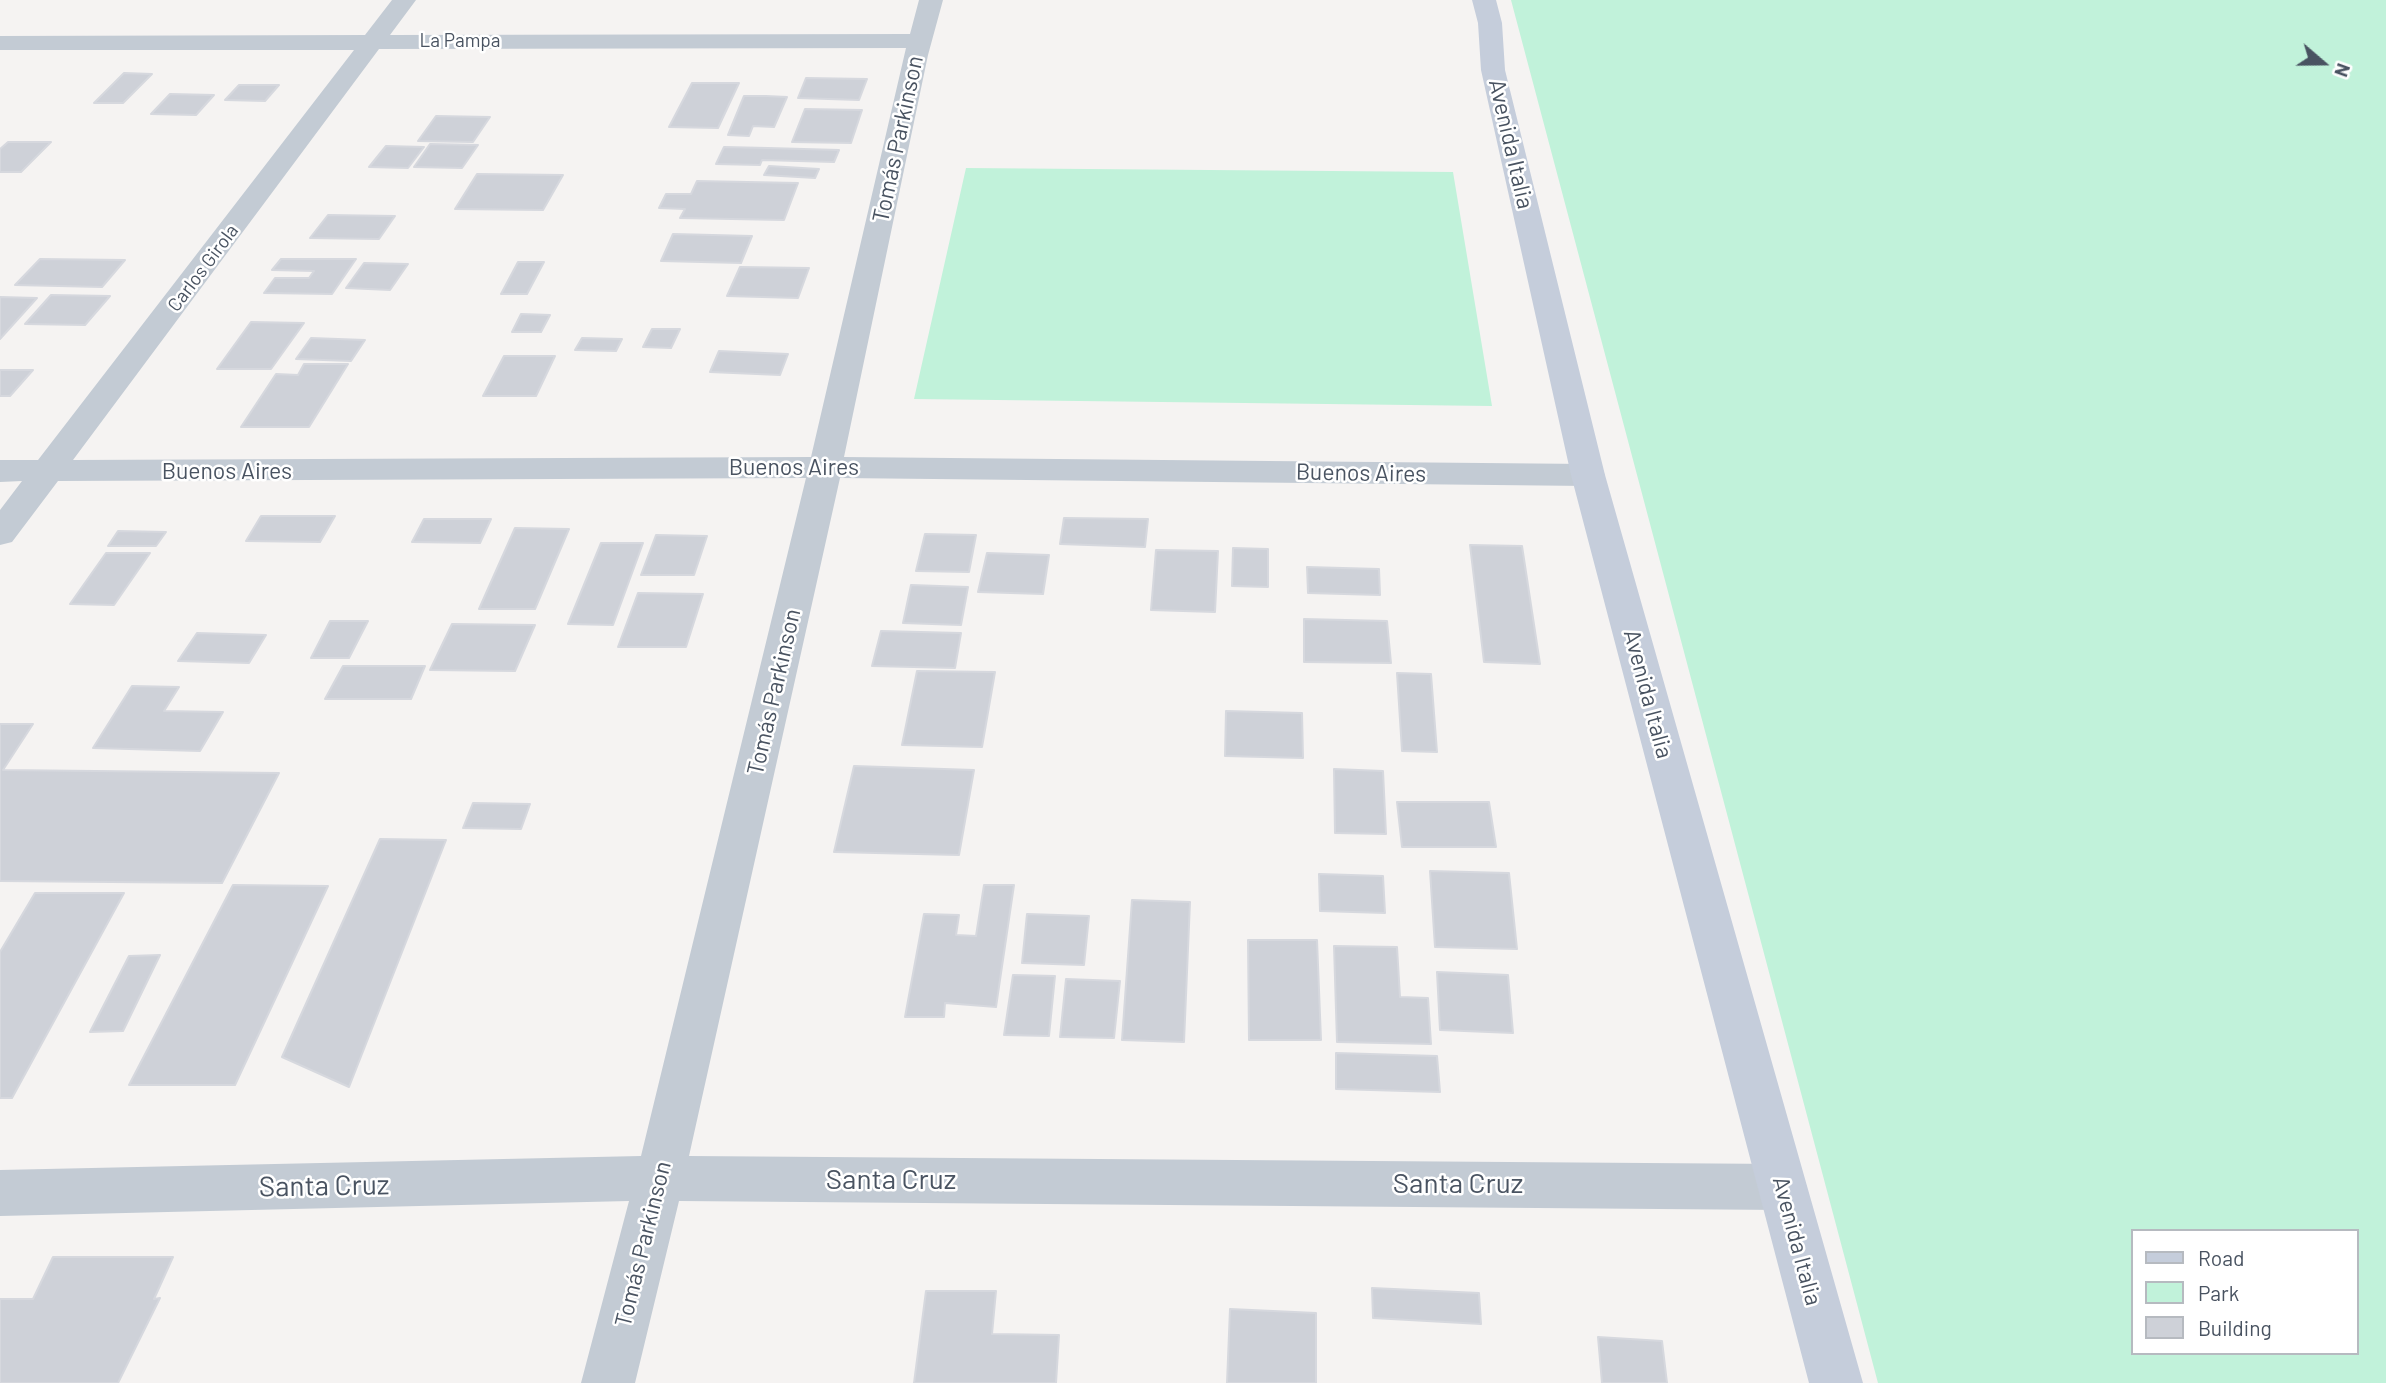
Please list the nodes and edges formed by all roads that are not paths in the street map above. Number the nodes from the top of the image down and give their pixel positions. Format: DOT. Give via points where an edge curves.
graph roads {
  1 [pos="404,0"];
  2 [pos="931,0"];
  3 [pos="1484,0"];
  4 [pos="375,41"];
  5 [pos="920,41"];
  6 [pos="0,43"];
  7 [pos="826,467"];
  8 [pos="0,471"];
  9 [pos="47,472"];
  10 [pos="1588,475"];
  11 [pos="0,534"];
  12 [pos="660,1178"];
  13 [pos="1782,1187"];
  14 [pos="0,1193"];
  15 [pos="608,1383"];
  16 [pos="1836,1383"];
  1 -- 4 [label="street, Carlos Girola"];
  2 -- 5 [label="street, Tomás Parkinson"];
  3 -- 10 [label="main road, Avenida Italia" via="1493,70"];
  4 -- 5 [label="street, La Pampa"];
  4 -- 6 [label="street, La Pampa"];
  4 -- 9 [label="street, Carlos Girola"];
  5 -- 7 [label="street, Tomás Parkinson"];
  7 -- 9 [label="street, Buenos Aires"];
  7 -- 10 [label="street, Buenos Aires"];
  7 -- 12 [label="street, Tomás Parkinson"];
  8 -- 9 [label="street, Buenos Aires"];
  9 -- 11 [label="street, Carlos Girola"];
  10 -- 13 [label="main road, Avenida Italia"];
  12 -- 13 [label="street, Santa Cruz"];
  12 -- 14 [label="street, Santa Cruz"];
  12 -- 15 [label="street, Tomás Parkinson"];
  13 -- 16 [label="main road, Avenida Italia"];
}
